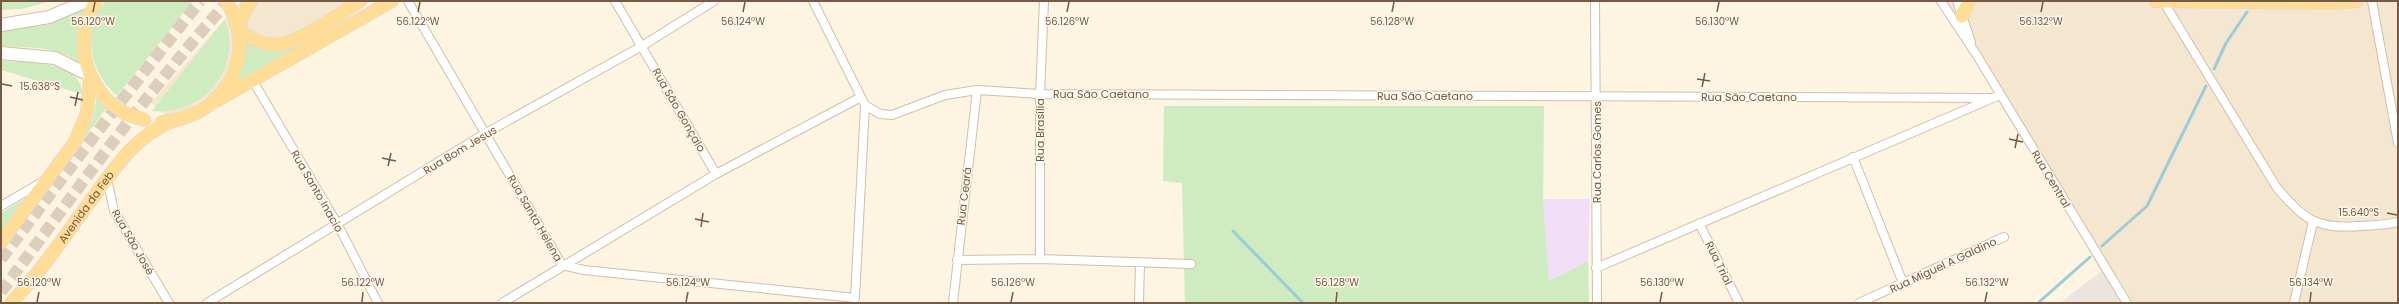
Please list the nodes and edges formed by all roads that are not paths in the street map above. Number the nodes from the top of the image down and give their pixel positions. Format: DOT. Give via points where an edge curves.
graph roads {
  1 [pos="86,1"];
  2 [pos="96,1"];
  3 [pos="251,1"];
  4 [pos="360,1"];
  5 [pos="392,1"];
  6 [pos="408,1"];
  7 [pos="615,1"];
  8 [pos="714,1"];
  9 [pos="814,1"];
  10 [pos="1044,1"];
  11 [pos="1595,1"];
  12 [pos="1941,1"];
  13 [pos="1957,1"];
  14 [pos="1969,1"];
  15 [pos="2156,1"];
  16 [pos="2163,1"];
  17 [pos="2357,1"];
  18 [pos="2372,1"];
  19 [pos="229,6"];
  20 [pos="1962,16"];
  21 [pos="1,25"];
  22 [pos="239,31"];
  23 [pos="642,46"];
  24 [pos="1,53"];
  25 [pos="1976,54"];
  26 [pos="90,76"];
  27 [pos="253,81"];
  28 [pos="977,90"];
  29 [pos="1040,94"];
  30 [pos="1597,96"];
  31 [pos="1996,96"];
  32 [pos="861,97"];
  33 [pos="216,101"];
  34 [pos="865,105"];
  35 [pos="170,122"];
  36 [pos="486,133"];
  37 [pos="2398,143"];
  38 [pos="1853,157"];
  39 [pos="716,174"];
  40 [pos="50,177"];
  41 [pos="107,178"];
  42 [pos="1,206"];
  43 [pos="2313,222"];
  44 [pos="2398,222"];
  45 [pos="1699,223"];
  46 [pos="338,225"];
  47 [pos="2004,237"];
  48 [pos="1,241"];
  49 [pos="1040,259"];
  50 [pos="957,260"];
  51 [pos="1140,262"];
  52 [pos="1191,264"];
  53 [pos="562,265"];
  54 [pos="1596,268"];
  55 [pos="1903,283"];
  56 [pos="11,303"];
  57 [pos="169,303"];
  58 [pos="207,303"];
  59 [pos="378,303"];
  60 [pos="502,303"];
  61 [pos="953,303"];
  62 [pos="1139,303"];
  63 [pos="1597,303"];
  64 [pos="1739,303"];
  65 [pos="1859,303"];
  66 [pos="2127,303"];
  67 [pos="2294,303"];
  1 -- 21 [label="main road" via="49,17"];
  2 -- 26 [label="main road" via="83,35 84,57"];
  3 -- 22 [label="main road" via="241,18"];
  4 -- 22 [label="main road" via="287,43 263,43"];
  5 -- 27 [label="main road"];
  6 -- 36 [label="street, Rua Santa Helena"];
  7 -- 23 [label="street, Rua São Gonçalo"];
  8 -- 23 [label="street, Rua Bom Jesus"];
  9 -- 32 [label="street"];
  10 -- 29 [label="street, Rua Brasília"];
  11 -- 30 [label="street, Rua Carlos Gomes"];
  12 -- 25 [label="street, Rua Central"];
  13 -- 20 [label="street, Rua Central"];
  14 -- 20 [label="main road"];
  15 -- 16 [label="main road"];
  16 -- 17 [label="main road"];
  16 -- 43 [label="street" via="2277,188 2297,210"];
  18 -- 37 [label="street"];
  19 -- 22 [label="main road"];
  20 -- 25 [label="street, Rua Central"];
  22 -- 33 [label="main road" via="235,69"];
  23 -- 36 [label="street, Rua Bom Jesus"];
  23 -- 39 [label="street, Rua São Gonçalo"];
  24 -- 26 [label="main road" via="55,58"];
  25 -- 31 [label="street, Rua Central"];
  26 -- 35 [label="main road, bridge" via="110,103 126,114 145,120"];
  26 -- 40 [label="main road" via="85,120 75,142"];
  27 -- 33 [label="main road"];
  27 -- 46 [label="street, Rua Santo Inacio"];
  28 -- 29 [label="street, Rua São Caetano"];
  28 -- 34 [label="street, Rua São Caetano" via="945,95 892,115 880,114"];
  28 -- 50 [label="street, Rua Ceará"];
  29 -- 30 [label="street, Rua São Caetano"];
  29 -- 49 [label="street, Rua Brasília"];
  30 -- 31 [label="street, Rua São Caetano"];
  30 -- 54 [label="street, Rua Carlos Gomes"];
  31 -- 38 [label="street"];
  31 -- 66 [label="street, Rua Central"];
  32 -- 34 [label="street"];
  32 -- 39 [label="street"];
  33 -- 35 [label="main road" via="190,117"];
  34 -- 53 [label="street, Rua Santa Helena" via="855,298 584,270"];
  35 -- 41 [label="main road, Avenida da Feb" via="141,139"];
  36 -- 46 [label="street, Rua Bom Jesus"];
  36 -- 53 [label="street, Rua Santa Helena"];
  38 -- 45 [label="street"];
  38 -- 55 [label="street"];
  39 -- 53 [label="street"];
  40 -- 42 [label="street"];
  40 -- 48 [label="main road"];
  41 -- 56 [label="main road, Avenida da Feb" via="32,280"];
  41 -- 57 [label="street, Rua São José" via="114,211"];
  43 -- 44 [label="street" via="2334,228"];
  43 -- 67 [label="street"];
  45 -- 54 [label="street"];
  45 -- 64 [label="street, Rua Trial"];
  46 -- 58 [label="street, Rua Bom Jesus"];
  46 -- 59 [label="street, Rua Santo Inacio"];
  47 -- 55 [label="street, Rua Miguel A Galdino"];
  49 -- 50 [label="street"];
  49 -- 51 [label="street"];
  50 -- 61 [label="street, Rua Ceará"];
  51 -- 52 [label="street"];
  51 -- 62 [label="street"];
  53 -- 60 [label="street"];
  54 -- 63 [label="street, Rua Carlos Gomes"];
  55 -- 65 [label="street, Rua Miguel A Galdino"];
}
